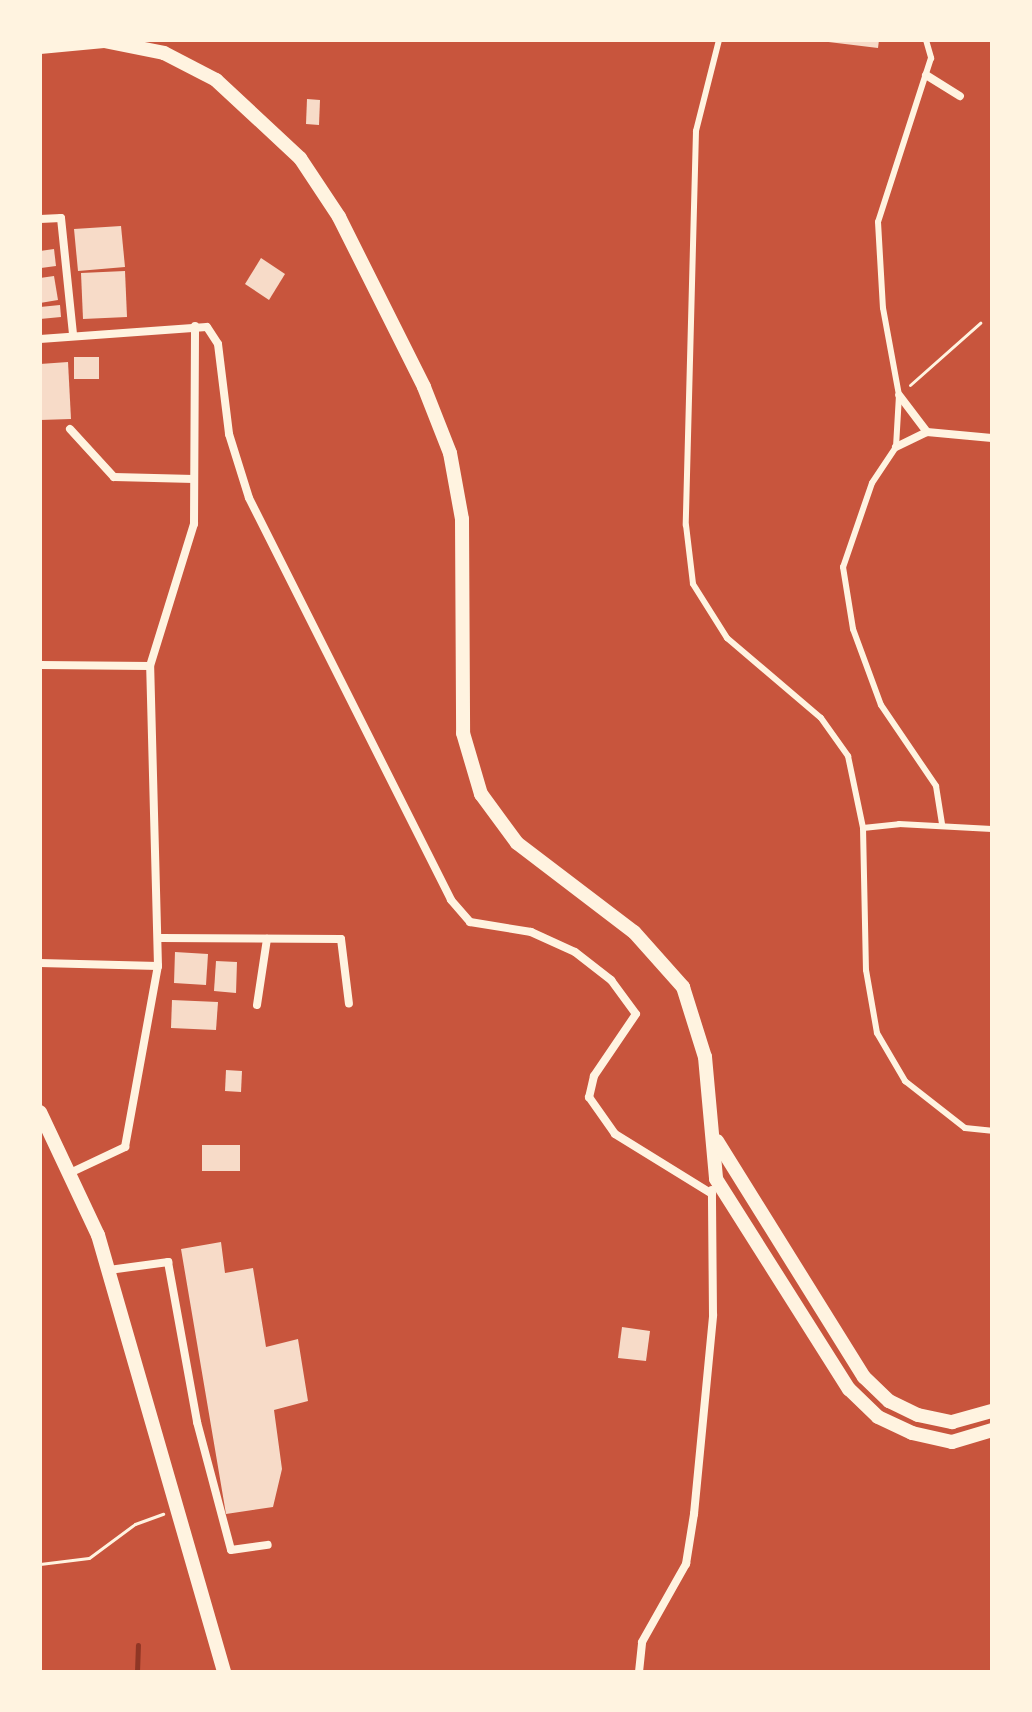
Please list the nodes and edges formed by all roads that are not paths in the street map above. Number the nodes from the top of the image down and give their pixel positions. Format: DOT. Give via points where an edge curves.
graph roads {
  1 [pos="719,40"];
  2 [pos="926,40"];
  3 [pos="40,47"];
  4 [pos="926,75"];
  5 [pos="960,96"];
  6 [pos="40,219"];
  7 [pos="195,326"];
  8 [pos="73,335"];
  9 [pos="40,339"];
  10 [pos="899,395"];
  11 [pos="70,429"];
  12 [pos="927,432"];
  13 [pos="992,438"];
  14 [pos="896,447"];
  15 [pos="194,479"];
  16 [pos="40,665"];
  17 [pos="150,666"];
  18 [pos="942,825"];
  19 [pos="863,828"];
  20 [pos="992,829"];
  21 [pos="161,938"];
  22 [pos="267,939"];
  23 [pos="40,963"];
  24 [pos="158,966"];
  25 [pos="349,1004"];
  26 [pos="257,1005"];
  27 [pos="40,1112"];
  28 [pos="992,1131"];
  29 [pos="714,1134"];
  30 [pos="72,1172"];
  31 [pos="712,1194"];
  32 [pos="109,1270"];
  33 [pos="992,1411"];
  34 [pos="992,1430"];
  35 [pos="268,1545"];
  36 [pos="224,1672"];
  37 [pos="639,1672"];
  1 -- 19 [label="lane" via="696,131 689,560 693,584 727,638 821,718 848,756"];
  2 -- 4 [label="lane" via="931,58"];
  3 -- 29 [label="street" via="104,41 164,53 216,80 300,158 339,217 424,387 450,453 462,519 463,733 481,794 517,843 634,932 683,987 705,1057"];
  4 -- 5 [label="street"];
  4 -- 10 [label="lane" via="878,222 883,308"];
  6 -- 8 [label="street" via="61,218"];
  7 -- 8 [label="street"];
  7 -- 15 [label="street"];
  7 -- 31 [label="street" via="207,327 218,344 229,434 249,498 451,900 470,922 531,932 575,952 611,980 636,1014 594,1076 589,1097 615,1134"];
  8 -- 9 [label="street"];
  10 -- 12 [label="street"];
  10 -- 14 [label="lane"];
  11 -- 15 [label="street" via="114,477"];
  12 -- 13 [label="street"];
  12 -- 14 [label="street"];
  14 -- 18 [label="lane" via="872,483 843,567 853,629 881,705 936,786"];
  15 -- 17 [label="street" via="194,524"];
  16 -- 17 [label="street"];
  17 -- 21 [label="street"];
  18 -- 19 [label="lane"];
  18 -- 20 [label="lane"];
  19 -- 28 [label="lane" via="866,970 877,1033 905,1081 965,1128"];
  21 -- 22 [label="street"];
  21 -- 24 [label="street"];
  22 -- 25 [label="street" via="341,939"];
  22 -- 26 [label="street"];
  23 -- 24 [label="street"];
  24 -- 30 [label="street" via="125,1147"];
  27 -- 30 [label="street"];
  29 -- 31 [label="street"];
  29 -- 33 [label="street" via="864,1377 889,1401 918,1415 952,1422"];
  29 -- 34 [label="street" via="716,1179 849,1389 878,1417 912,1433 952,1442"];
  30 -- 32 [label="street"];
  31 -- 37 [label="street" via="713,1315 694,1514 686,1564 642,1642"];
  32 -- 35 [label="street" via="168,1262 197,1422 231,1550"];
  32 -- 36 [label="street"];
}
